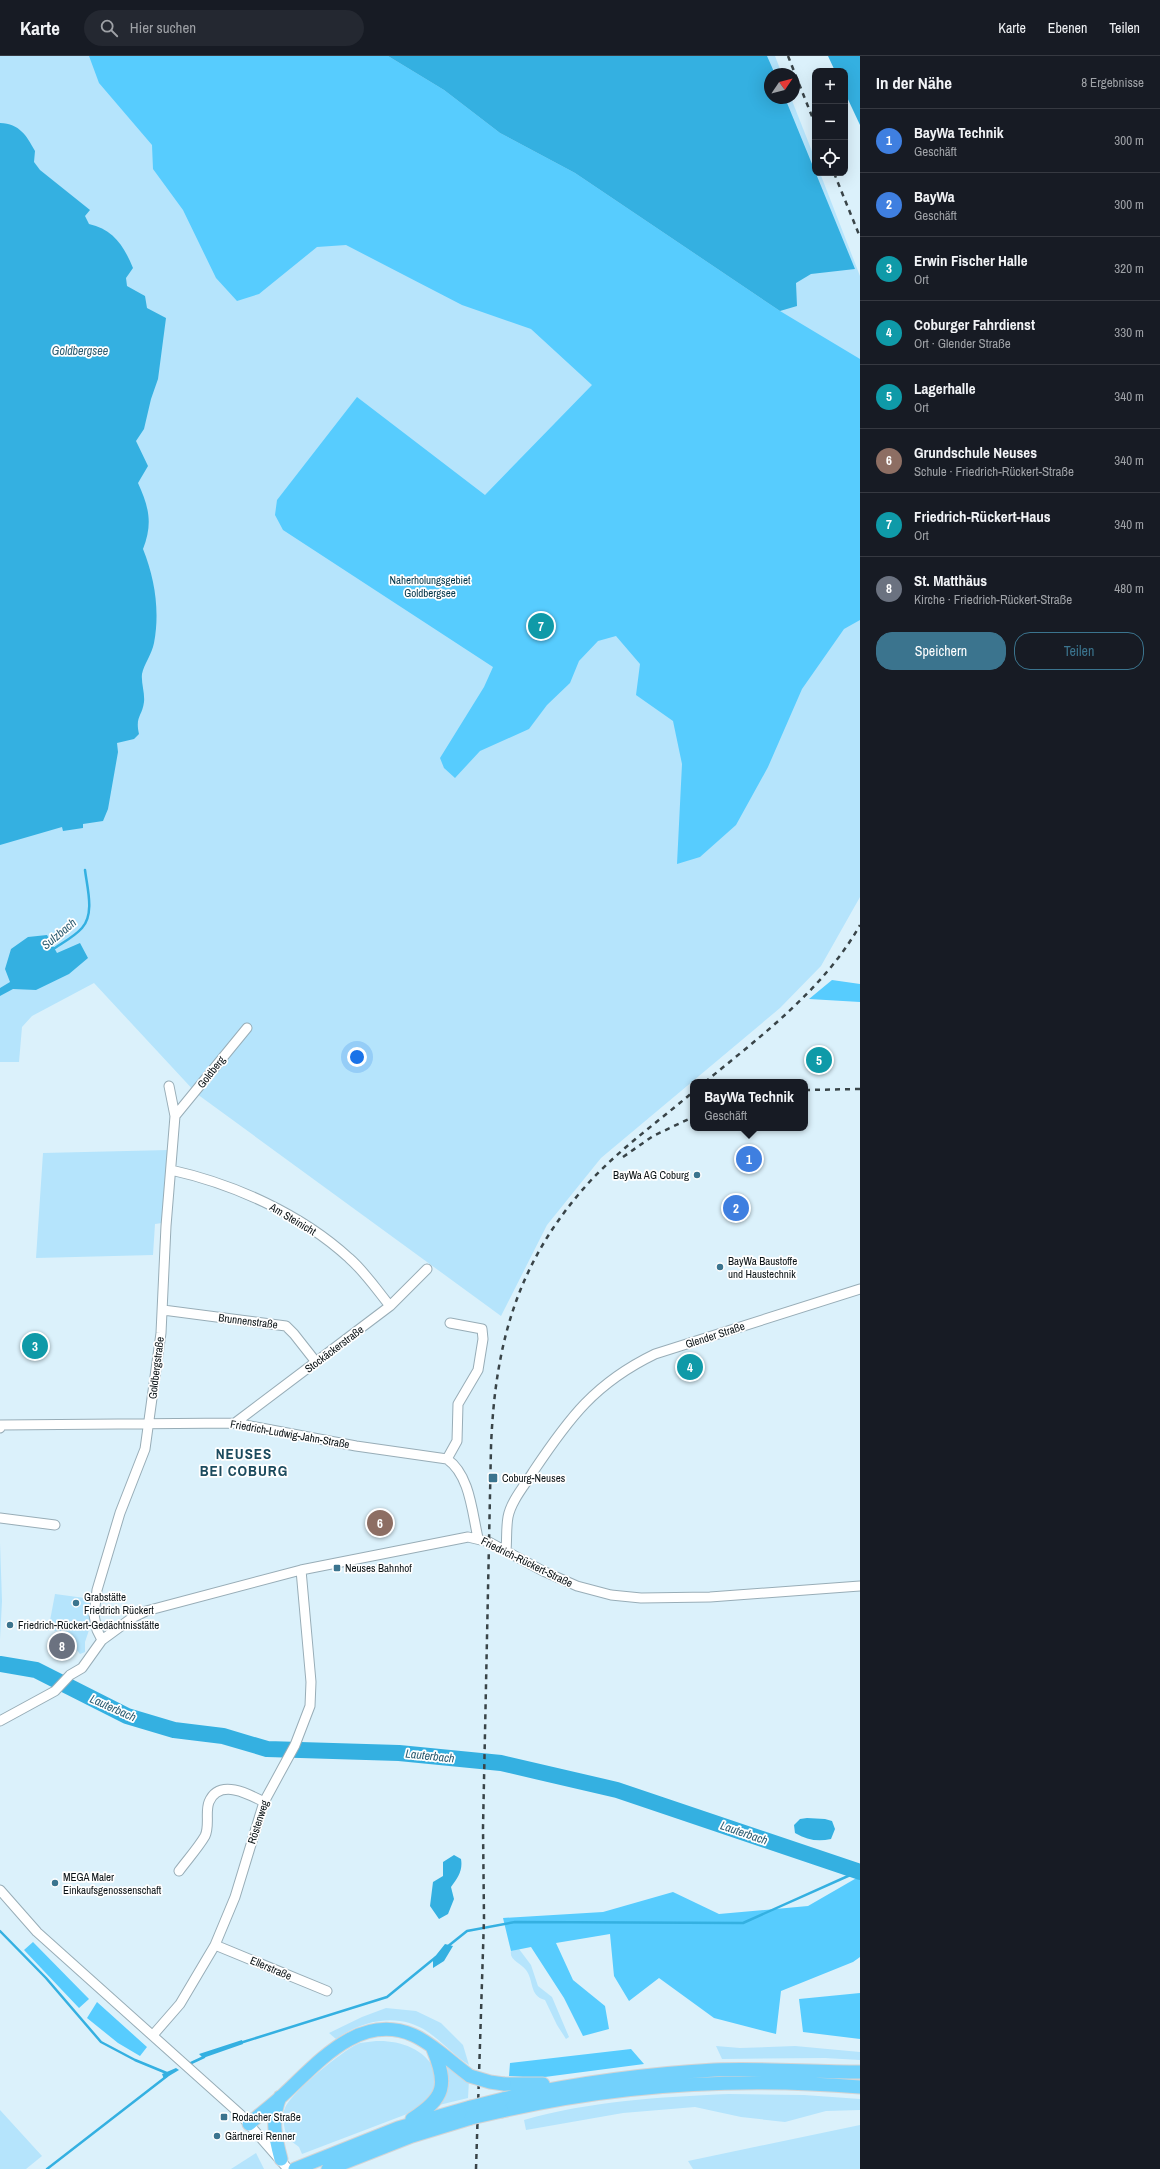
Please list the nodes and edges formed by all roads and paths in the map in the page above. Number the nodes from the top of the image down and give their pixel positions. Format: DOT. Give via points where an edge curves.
graph roads {
  1 [pos="247,1028"];
  2 [pos="169,1086"];
  3 [pos="175,1116"];
  4 [pos="171,1170"];
  5 [pos="427,1269"];
  6 [pos="860,1289"];
  7 [pos="390,1306"];
  8 [pos="164,1310"];
  9 [pos="450,1323"];
  10 [pos="316,1362"];
  11 [pos="149,1423"];
  12 [pos="235,1423"];
  13 [pos="0,1428"];
  14 [pos="447,1459"];
  15 [pos="0,1518"];
  16 [pos="56,1525"];
  17 [pos="478,1538"];
  18 [pos="506,1551"];
  19 [pos="301,1570"];
  20 [pos="860,1586"];
  21 [pos="102,1640"];
  22 [pos="0,1721"];
  23 [pos="264,1802"];
  24 [pos="179,1871"];
  25 [pos="0,1890"];
  26 [pos="215,1944"];
  27 [pos="327,1991"];
  28 [pos="154,2035"];
  29 [pos="433,2048"];
  30 [pos="859,2072"];
  31 [pos="583,2084"];
  32 [pos="860,2087"];
  33 [pos="280,2098"];
  34 [pos="502,2105"];
  35 [pos="471,2113"];
  36 [pos="249,2124"];
  37 [pos="398,2128"];
  38 [pos="285,2164"];
  39 [pos="301,2167"];
  40 [pos="328,2169"];
  1 -- 3 [label="street, Goldberg"];
  2 -- 3 [label="street, Goldbergstraße"];
  3 -- 4 [label="street, Goldbergstraße"];
  4 -- 7 [label="street, Am Steinicht" via="218,1182 281,1211 348,1257"];
  4 -- 8 [label="street, Goldbergstraße" via="165,1242"];
  5 -- 7 [label="street, Stockäckerstraße"];
  6 -- 18 [label="street, Glender Straße" via="655,1354 610,1380 594,1393 559,1433 521,1491 508,1517"];
  7 -- 10 [label="street, Stockäckerstraße"];
  8 -- 10 [label="street, Brunnenstraße" via="286,1326"];
  8 -- 11 [label="street, Goldbergstraße"];
  9 -- 14 [label="street" via="482,1329 483,1339 478,1370 458,1404 457,1441"];
  10 -- 12 [label="street, Stockäckerstraße"];
  11 -- 12 [label="street, Friedrich-Ludwig-Jahn-Straße"];
  11 -- 13 [label="street, Friedrich-Ludwig-Jahn-Straße" via="1,1425"];
  11 -- 21 [label="street, Goldbergstraße" via="145,1449 120,1513 97,1590 94,1615"];
  12 -- 14 [label="street, Friedrich-Ludwig-Jahn-Straße" via="356,1446"];
  14 -- 17 [label="street" via="457,1468 464,1482"];
  15 -- 16 [label="street"];
  17 -- 18 [label="street, Friedrich-Rückert-Straße"];
  17 -- 19 [label="street, Friedrich-Rückert-Straße" via="468,1537"];
  18 -- 20 [label="street, Friedrich-Rückert-Straße" via="577,1586 611,1595 641,1598 710,1597"];
  19 -- 21 [label="street, Friedrich-Rückert-Straße" via="146,1611"];
  19 -- 23 [label="street, Röstenweg" via="311,1682 310,1706 293,1748"];
  21 -- 22 [label="street, Friedrich-Rückert-Straße" via="82,1668 70,1675 61,1686"];
  23 -- 24 [label="street" via="235,1789 216,1793 209,1802 205,1835"];
  23 -- 26 [label="street, Röstenweg" via="235,1897"];
  25 -- 28 [label="street" via="37,1932"];
  26 -- 27 [label="street, Ellerstraße"];
  26 -- 28 [label="street, Röstenweg" via="180,2004"];
  28 -- 36 [label="street"];
  29 -- 31 [label="highway, bridge" via="470,2076 490,2082"];
  29 -- 33 [label="highway" via="422,2039 396,2030 366,2031 337,2046"];
  29 -- 37 [label="highway" via="443,2076 440,2094 424,2111"];
  30 -- 31 [label="highway" via="714,2070"];
  31 -- 34 [label="highway"];
  32 -- 34 [label="highway" via="776,2082 687,2083"];
  33 -- 36 [label="highway"];
  33 -- 38 [label="highway" via="275,2110 275,2136"];
  34 -- 35 [label="highway, bridge"];
  35 -- 37 [label="highway"];
  35 -- 40 [label="highway"];
  36 -- 38 [label="street"];
  37 -- 39 [label="highway"];
}
